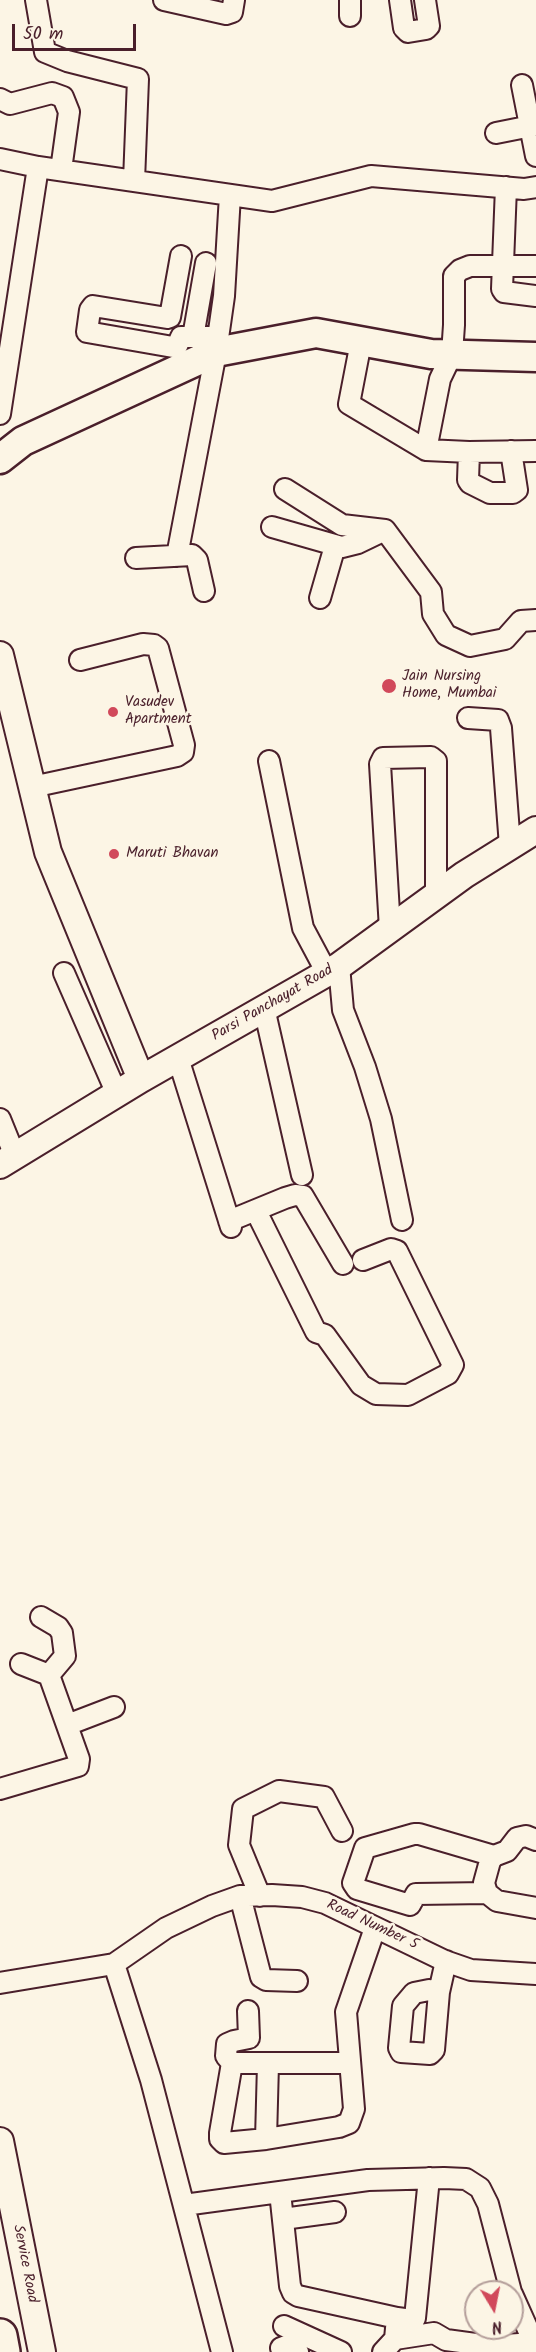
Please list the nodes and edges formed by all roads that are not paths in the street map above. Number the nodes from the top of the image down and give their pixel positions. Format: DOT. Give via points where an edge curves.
graph roads {
  1 [pos="36,0"];
  2 [pos="164,0"];
  3 [pos="234,0"];
  4 [pos="400,0"];
  5 [pos="425,0"];
  6 [pos="522,85"];
  7 [pos="0,99"];
  8 [pos="533,126"];
  9 [pos="496,133"];
  10 [pos="536,156"];
  11 [pos="8,158"];
  12 [pos="38,166"];
  13 [pos="61,170"];
  14 [pos="134,181"];
  15 [pos="506,187"];
  16 [pos="536,187"];
  17 [pos="230,195"];
  18 [pos="181,256"];
  19 [pos="206,263"];
  20 [pos="502,266"];
  21 [pos="536,266"];
  22 [pos="536,296"];
  23 [pos="193,336"];
  24 [pos="361,342"];
  25 [pos="217,344"];
  26 [pos="452,354"];
  27 [pos="536,357"];
  28 [pos="0,414"];
  29 [pos="426,450"];
  30 [pos="536,451"];
  31 [pos="469,452"];
  32 [pos="511,452"];
  33 [pos="0,459"];
  34 [pos="285,489"];
  35 [pos="272,527"];
  36 [pos="386,530"];
  37 [pos="335,546"];
  38 [pos="177,556"];
  39 [pos="135,558"];
  40 [pos="204,591"];
  41 [pos="320,598"];
  42 [pos="536,620"];
  43 [pos="0,655"];
  44 [pos="80,660"];
  45 [pos="468,718"];
  46 [pos="269,761"];
  47 [pos="32,787"];
  48 [pos="536,830"];
  49 [pos="510,846"];
  50 [pos="436,896"];
  51 [pos="390,928"];
  52 [pos="333,969"];
  53 [pos="64,973"];
  54 [pos="264,1008"];
  55 [pos="178,1058"];
  56 [pos="141,1079"];
  57 [pos="117,1094"];
  58 [pos="0,1119"];
  59 [pos="7,1160"];
  60 [pos="302,1175"];
  61 [pos="256,1211"];
  62 [pos="402,1220"];
  63 [pos="363,1260"];
  64 [pos="343,1264"];
  65 [pos="41,1617"];
  66 [pos="21,1664"];
  67 [pos="49,1675"];
  68 [pos="114,1707"];
  69 [pos="67,1725"];
  70 [pos="0,1789"];
  71 [pos="342,1831"];
  72 [pos="536,1840"];
  73 [pos="494,1856"];
  74 [pos="369,1893"];
  75 [pos="487,1893"];
  76 [pos="240,1896"];
  77 [pos="260,1896"];
  78 [pos="536,1908"];
  79 [pos="367,1924"];
  80 [pos="446,1962"];
  81 [pos="114,1964"];
  82 [pos="536,1974"];
  83 [pos="297,1981"];
  84 [pos="0,1983"];
  85 [pos="439,1992"];
  86 [pos="248,2011"];
  87 [pos="232,2063"];
  88 [pos="350,2063"];
  89 [pos="268,2064"];
  90 [pos="267,2139"];
  91 [pos="0,2141"];
  92 [pos="429,2178"];
  93 [pos="280,2192"];
  94 [pos="184,2205"];
  95 [pos="335,2212"];
  96 [pos="283,2219"];
  97 [pos="508,2280"];
  98 [pos="397,2318"];
  99 [pos="524,2320"];
  100 [pos="284,2326"];
  101 [pos="0,2337"];
  102 [pos="389,2345"];
  103 [pos="535,2345"];
  104 [pos="3,2352"];
  105 [pos="42,2352"];
  106 [pos="222,2352"];
  107 [pos="341,2352"];
  1 -- 14 [label="street" via="45,52 138,79"];
  2 -- 3 [label="street" via="226,14 232,12"];
  4 -- 5 [label="street" via="408,32 429,26"];
  6 -- 8 [label="street"];
  7 -- 13 [label="street" via="10,104 52,93 63,97 69,112"];
  8 -- 9 [label="street"];
  8 -- 10 [label="street"];
  11 -- 12 [label="street"];
  12 -- 13 [label="street"];
  12 -- 28 [label="street"];
  13 -- 14 [label="street"];
  14 -- 17 [label="street"];
  15 -- 16 [label="street"];
  15 -- 17 [label="street" via="371,176 272,201"];
  15 -- 20 [label="street"];
  17 -- 25 [label="street"];
  18 -- 23 [label="street" via="171,317 93,306 86,330 173,347 182,337"];
  19 -- 23 [label="street"];
  20 -- 21 [label="street"];
  20 -- 22 [label="street" via="504,292"];
  20 -- 26 [label="street" via="470,266 453,276"];
  23 -- 25 [label="street"];
  24 -- 25 [label="main road" via="316,333"];
  24 -- 26 [label="main road"];
  24 -- 29 [label="street" via="349,404"];
  25 -- 33 [label="main road" via="23,441"];
  25 -- 38 [label="street"];
  26 -- 27 [label="main road"];
  26 -- 29 [label="street" via="440,379"];
  29 -- 31 [label="street"];
  30 -- 32 [label="street"];
  31 -- 32 [label="street"];
  31 -- 32 [label="street" via="470,483 490,493 513,493 517,490"];
  34 -- 36 [label="street" via="342,525"];
  35 -- 37 [label="street"];
  36 -- 37 [label="street" via="349,546"];
  36 -- 42 [label="street" via="431,592 433,614 446,635 470,646 505,639 520,621"];
  37 -- 41 [label="street"];
  38 -- 39 [label="street"];
  38 -- 40 [label="street" via="195,557"];
  43 -- 47 [label="street"];
  44 -- 47 [label="street" via="142,644 158,648 183,752"];
  45 -- 49 [label="street" via="498,720 501,728"];
  46 -- 52 [label="street" via="303,928"];
  47 -- 56 [label="street" via="48,852"];
  48 -- 49 [label="street, Parsi Panchayat Road"];
  49 -- 50 [label="street, Parsi Panchayat Road"];
  50 -- 51 [label="street, Parsi Panchayat Road"];
  50 -- 51 [label="street" via="436,761 431,757 383,758 380,764"];
  51 -- 52 [label="street, Parsi Panchayat Road"];
  52 -- 54 [label="street, Parsi Panchayat Road"];
  52 -- 62 [label="street" via="381,1119"];
  53 -- 57 [label="street"];
  54 -- 55 [label="street, Parsi Panchayat Road"];
  54 -- 60 [label="street"];
  55 -- 56 [label="street, Parsi Panchayat Road"];
  55 -- 61 [label="street" via="230,1224"];
  56 -- 57 [label="street, Parsi Panchayat Road"];
  57 -- 59 [label="street, Parsi Panchayat Road"];
  58 -- 59 [label="street"];
  61 -- 63 [label="street" via="316,1332 325,1335 361,1385 376,1395 408,1395 448,1374 453,1365 397,1251 391,1249"];
  61 -- 64 [label="street" via="285,1198 303,1196"];
  65 -- 67 [label="street" via="62,1633 64,1656"];
  66 -- 67 [label="street"];
  67 -- 69 [label="street"];
  68 -- 69 [label="street"];
  69 -- 70 [label="street" via="80,1759 78,1766"];
  71 -- 77 [label="street" via="324,1797 279,1791 243,1809 239,1845"];
  72 -- 73 [label="street" via="517,1838 507,1851"];
  73 -- 74 [label="street" via="419,1834 369,1846 363,1850 353,1883 354,1888"];
  73 -- 75 [label="street" via="484,1883"];
  74 -- 75 [label="street" via="410,1905 416,1894"];
  74 -- 79 [label="street"];
  75 -- 78 [label="street" via="497,1901"];
  76 -- 77 [label="street, Road Number 5"];
  76 -- 81 [label="street, Road Number 5" via="166,1928"];
  76 -- 83 [label="street" via="261,1977"];
  77 -- 79 [label="street, Road Number 5" via="302,1897 325,1903"];
  79 -- 80 [label="street, Road Number 5"];
  79 -- 88 [label="street" via="347,2004"];
  80 -- 82 [label="street, Road Number 5" via="471,1970"];
  80 -- 85 [label="street"];
  81 -- 84 [label="street, Road Number 5"];
  81 -- 94 [label="street" via="151,2080"];
  86 -- 87 [label="street" via="249,2038 227,2044 226,2056"];
  87 -- 89 [label="street"];
  87 -- 90 [label="street" via="220,2139 232,2143"];
  88 -- 89 [label="street"];
  88 -- 90 [label="street" via="354,2109 349,2123"];
  89 -- 90 [label="street"];
  91 -- 105 [label="street, Service Road"];
  92 -- 93 [label="street" via="368,2180"];
  92 -- 97 [label="street" via="466,2179 480,2188"];
  92 -- 98 [label="street" via="415,2318"];
  93 -- 94 [label="street"];
  93 -- 96 [label="street"];
  94 -- 106 [label="street"];
  95 -- 96 [label="street"];
  96 -- 98 [label="street" via="290,2286 295,2295"];
  98 -- 102 [label="street"];
  99 -- 103 [label="street"];
  100 -- 107 [label="street"];
  101 -- 104 [label="highway"];
  102 -- 103 [label="street" via="434,2333 446,2340 490,2346"];
}
